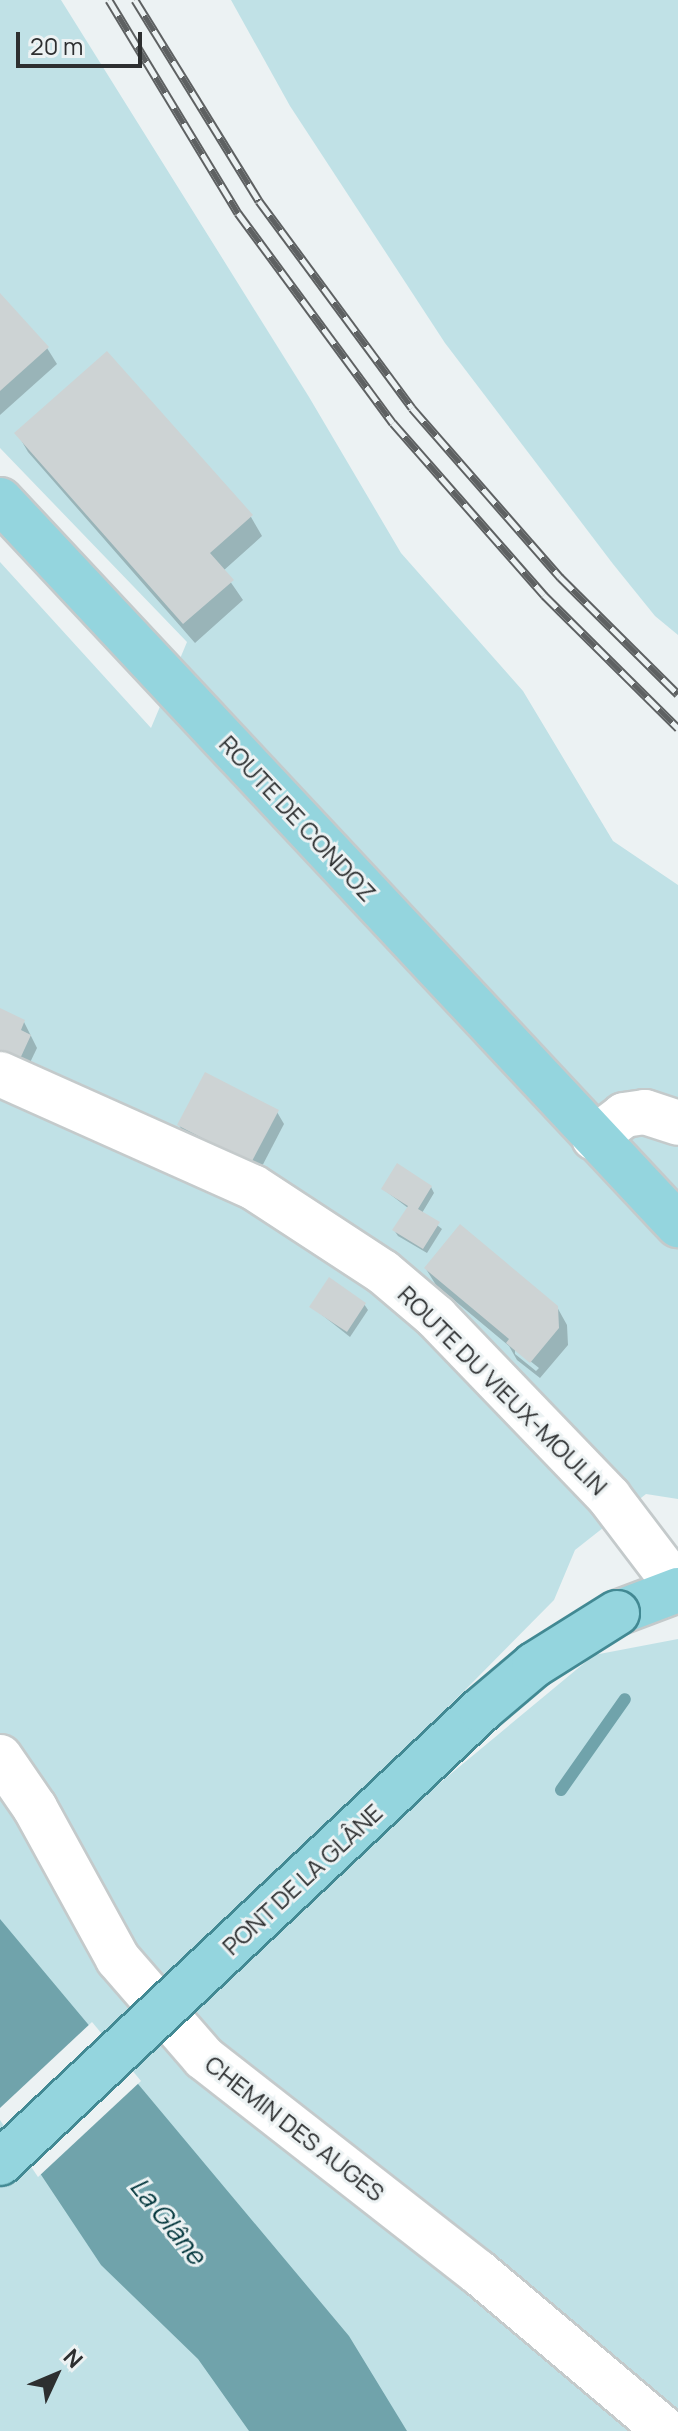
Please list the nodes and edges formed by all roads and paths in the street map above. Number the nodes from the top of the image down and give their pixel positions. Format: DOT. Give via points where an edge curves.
graph roads {
  1 [pos="0,500"];
  2 [pos="0,1074"];
  3 [pos="678,1123"];
  4 [pos="594,1138"];
  5 [pos="678,1225"];
  6 [pos="678,1589"];
  7 [pos="0,1757"];
  8 [pos="0,2163"];
  9 [pos="666,2431"];
  1 -- 4 [label="main road, ROUTE DE CONDOZ"];
  2 -- 6 [label="street, ROUTE DU VIEUX-MOULIN" via="253,1187 383,1272 436,1317 609,1497"];
  3 -- 4 [label="street" via="645,1112 624,1115"];
  4 -- 5 [label="main road, ROUTE DE CONDOZ"];
  6 -- 8 [label="main road, PONT DE LA GLÂNE, bridge" via="617,1613 534,1665"];
  7 -- 9 [label="street, CHEMIN DES AUGES" via="35,1808 118,1959 204,2058 478,2272"];
}
